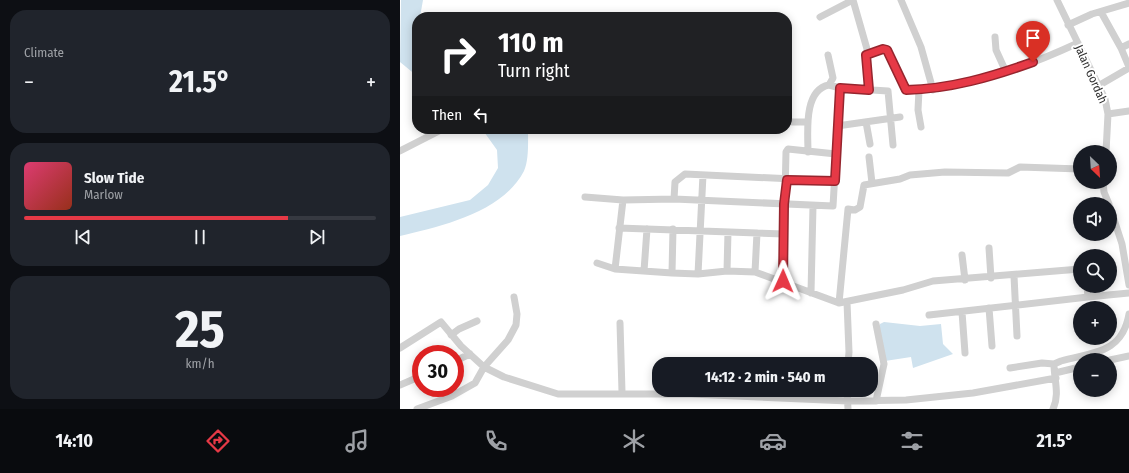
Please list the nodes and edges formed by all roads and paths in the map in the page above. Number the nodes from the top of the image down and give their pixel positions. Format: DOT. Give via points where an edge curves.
graph roads {
  1 [pos="853,0"];
  2 [pos="901,0"];
  3 [pos="1057,0"];
  4 [pos="1129,3"];
  5 [pos="1101,12"];
  6 [pos="820,17"];
  7 [pos="1068,25"];
  8 [pos="995,36"];
  9 [pos="1078,43"];
  10 [pos="1129,44"];
  11 [pos="1121,48"];
  12 [pos="828,55"];
  13 [pos="866,55"];
  14 [pos="1129,68"];
  15 [pos="1006,72"];
  16 [pos="829,85"];
  17 [pos="1098,86"];
  18 [pos="840,88"];
  19 [pos="869,90"];
  20 [pos="919,90"];
  21 [pos="933,90"];
  22 [pos="1129,111"];
  23 [pos="1108,114"];
  24 [pos="900,117"];
  25 [pos="890,118"];
  26 [pos="792,122"];
  27 [pos="808,122"];
  28 [pos="866,122"];
  29 [pos="837,126"];
  30 [pos="922,127"];
  31 [pos="434,134"];
  32 [pos="870,144"];
  33 [pos="893,145"];
  34 [pos="1106,145"];
  35 [pos="400,152"];
  36 [pos="808,152"];
  37 [pos="836,154"];
  38 [pos="869,157"];
  39 [pos="1073,169"];
  40 [pos="703,174"];
  41 [pos="787,180"];
  42 [pos="835,181"];
  43 [pos="872,183"];
  44 [pos="585,197"];
  45 [pos="674,199"];
  46 [pos="623,200"];
  47 [pos="701,200"];
  48 [pos="784,204"];
  49 [pos="813,206"];
  50 [pos="1117,223"];
  51 [pos="619,228"];
  52 [pos="646,229"];
  53 [pos="673,229"];
  54 [pos="701,230"];
  55 [pos="728,232"];
  56 [pos="757,233"];
  57 [pos="784,234"];
  58 [pos="1126,244"];
  59 [pos="989,248"];
  60 [pos="962,255"];
  61 [pos="598,263"];
  62 [pos="615,269"];
  63 [pos="1073,270"];
  64 [pos="644,271"];
  65 [pos="727,271"];
  66 [pos="756,272"];
  67 [pos="672,273"];
  68 [pos="698,274"];
  69 [pos="1014,276"];
  70 [pos="991,278"];
  71 [pos="965,280"];
  72 [pos="783,281"];
  73 [pos="1129,285"];
  74 [pos="811,293"];
  75 [pos="1088,293"];
  76 [pos="1129,293"];
  77 [pos="514,297"];
  78 [pos="1088,297"];
  79 [pos="843,302"];
  80 [pos="1015,304"];
  81 [pos="989,308"];
  82 [pos="962,312"];
  83 [pos="1129,314"];
  84 [pos="929,315"];
  85 [pos="477,321"];
  86 [pos="620,323"];
  87 [pos="876,324"];
  88 [pos="451,335"];
  89 [pos="1017,336"];
  90 [pos="992,346"];
  91 [pos="400,348"];
  92 [pos="965,353"];
  93 [pos="470,354"];
  94 [pos="1129,356"];
  95 [pos="464,357"];
  96 [pos="849,357"];
  97 [pos="1117,359"];
  98 [pos="1054,364"];
  99 [pos="484,367"];
  100 [pos="1010,368"];
  101 [pos="1073,369"];
  102 [pos="1056,375"];
  103 [pos="412,380"];
  104 [pos="400,385"];
  105 [pos="622,392"];
  106 [pos="848,397"];
  107 [pos="848,401"];
  108 [pos="876,401"];
  109 [pos="417,409"];
  110 [pos="848,409"];
  111 [pos="1053,409"];
  1 -- 6 [label="street"];
  1 -- 13 [label="street" via="863,31"];
  2 -- 21 [label="street" via="920,47"];
  3 -- 7 [label="street, Jalan Gordah"];
  4 -- 5 [label="street"];
  5 -- 7 [label="street"];
  5 -- 11 [label="street"];
  7 -- 9 [label="street, Jalan Gordah"];
  8 -- 15 [label="street" via="996,50"];
  9 -- 15 [label="street"];
  9 -- 17 [label="street, Jalan Gordah"];
  10 -- 11 [label="street"];
  11 -- 14 [label="street"];
  12 -- 16 [label="street" via="833,78"];
  13 -- 19 [label="street"];
  13 -- 20 [label="street" via="887,50 906,90"];
  14 -- 17 [label="street"];
  15 -- 21 [label="street"];
  16 -- 18 [label="street"];
  16 -- 27 [label="street" via="822,87 810,104"];
  17 -- 23 [label="street, Jalan Gordah" via="1105,99"];
  18 -- 19 [label="street"];
  18 -- 29 [label="street"];
  19 -- 25 [label="street" via="888,91"];
  20 -- 21 [label="street"];
  20 -- 30 [label="street" via="918,110"];
  22 -- 23 [label="street"];
  23 -- 34 [label="street, Jalan Gordah"];
  24 -- 25 [label="street"];
  25 -- 28 [label="street"];
  25 -- 33 [label="street"];
  26 -- 27 [label="street"];
  27 -- 36 [label="street"];
  28 -- 29 [label="street"];
  28 -- 32 [label="street"];
  29 -- 37 [label="street"];
  31 -- 35 [label="street"];
  36 -- 37 [label="street"];
  36 -- 41 [label="street" via="788,149"];
  37 -- 42 [label="street"];
  38 -- 43 [label="street"];
  39 -- 43 [label="street" via="1020,167 1010,173 945,172 910,175"];
  40 -- 41 [label="street"];
  40 -- 45 [label="street" via="685,174 678,178 675,182"];
  40 -- 47 [label="street"];
  41 -- 42 [label="street"];
  41 -- 48 [label="street"];
  42 -- 49 [label="street" via="833,206"];
  43 -- 79 [label="street" via="863,186 860,207 856,210 848,209"];
  44 -- 46 [label="street"];
  45 -- 46 [label="street"];
  45 -- 47 [label="street"];
  46 -- 51 [label="street"];
  47 -- 48 [label="street"];
  47 -- 54 [label="street"];
  48 -- 49 [label="street"];
  48 -- 57 [label="street"];
  49 -- 74 [label="street"];
  50 -- 58 [label="street"];
  51 -- 52 [label="street"];
  51 -- 62 [label="street"];
  52 -- 53 [label="street"];
  52 -- 64 [label="street"];
  53 -- 54 [label="street"];
  53 -- 67 [label="street"];
  54 -- 55 [label="street"];
  54 -- 68 [label="street"];
  55 -- 56 [label="street"];
  55 -- 65 [label="street"];
  56 -- 57 [label="street"];
  56 -- 66 [label="street"];
  57 -- 72 [label="street"];
  58 -- 73 [label="street"];
  59 -- 70 [label="street"];
  60 -- 71 [label="street"];
  61 -- 62 [label="street"];
  62 -- 64 [label="street"];
  63 -- 69 [label="street"];
  64 -- 67 [label="street"];
  65 -- 66 [label="street"];
  65 -- 68 [label="street"];
  66 -- 72 [label="street"];
  67 -- 68 [label="street"];
  69 -- 70 [label="street"];
  69 -- 80 [label="street"];
  70 -- 71 [label="street"];
  71 -- 79 [label="street" via="933,282"];
  72 -- 74 [label="street"];
  74 -- 79 [label="street"];
  75 -- 78 [label="street"];
  76 -- 78 [label="street"];
  77 -- 99 [label="street" via="518,314 516,325 508,340"];
  78 -- 80 [label="street"];
  79 -- 96 [label="street"];
  80 -- 81 [label="street"];
  80 -- 89 [label="street"];
  81 -- 82 [label="street"];
  81 -- 90 [label="street"];
  82 -- 84 [label="street"];
  82 -- 92 [label="street"];
  83 -- 98 [label="street" via="1117,341 1109,348"];
  85 -- 88 [label="street"];
  86 -- 105 [label="street"];
  87 -- 108 [label="street" via="884,364"];
  88 -- 91 [label="street" via="439,322"];
  88 -- 93 [label="street"];
  93 -- 95 [label="street"];
  93 -- 99 [label="street"];
  94 -- 97 [label="street"];
  98 -- 100 [label="street" via="1042,363"];
  98 -- 102 [label="street"];
  99 -- 105 [label="street" via="504,377 558,394 594,395"];
  99 -- 109 [label="street" via="475,383 452,396"];
  101 -- 102 [label="street"];
  102 -- 108 [label="street" via="938,398"];
  102 -- 111 [label="street" via="1056,400"];
  103 -- 104 [label="street"];
  105 -- 107 [label="street" via="778,396"];
  106 -- 107 [label="street"];
  107 -- 108 [label="street"];
  107 -- 110 [label="street"];
}
